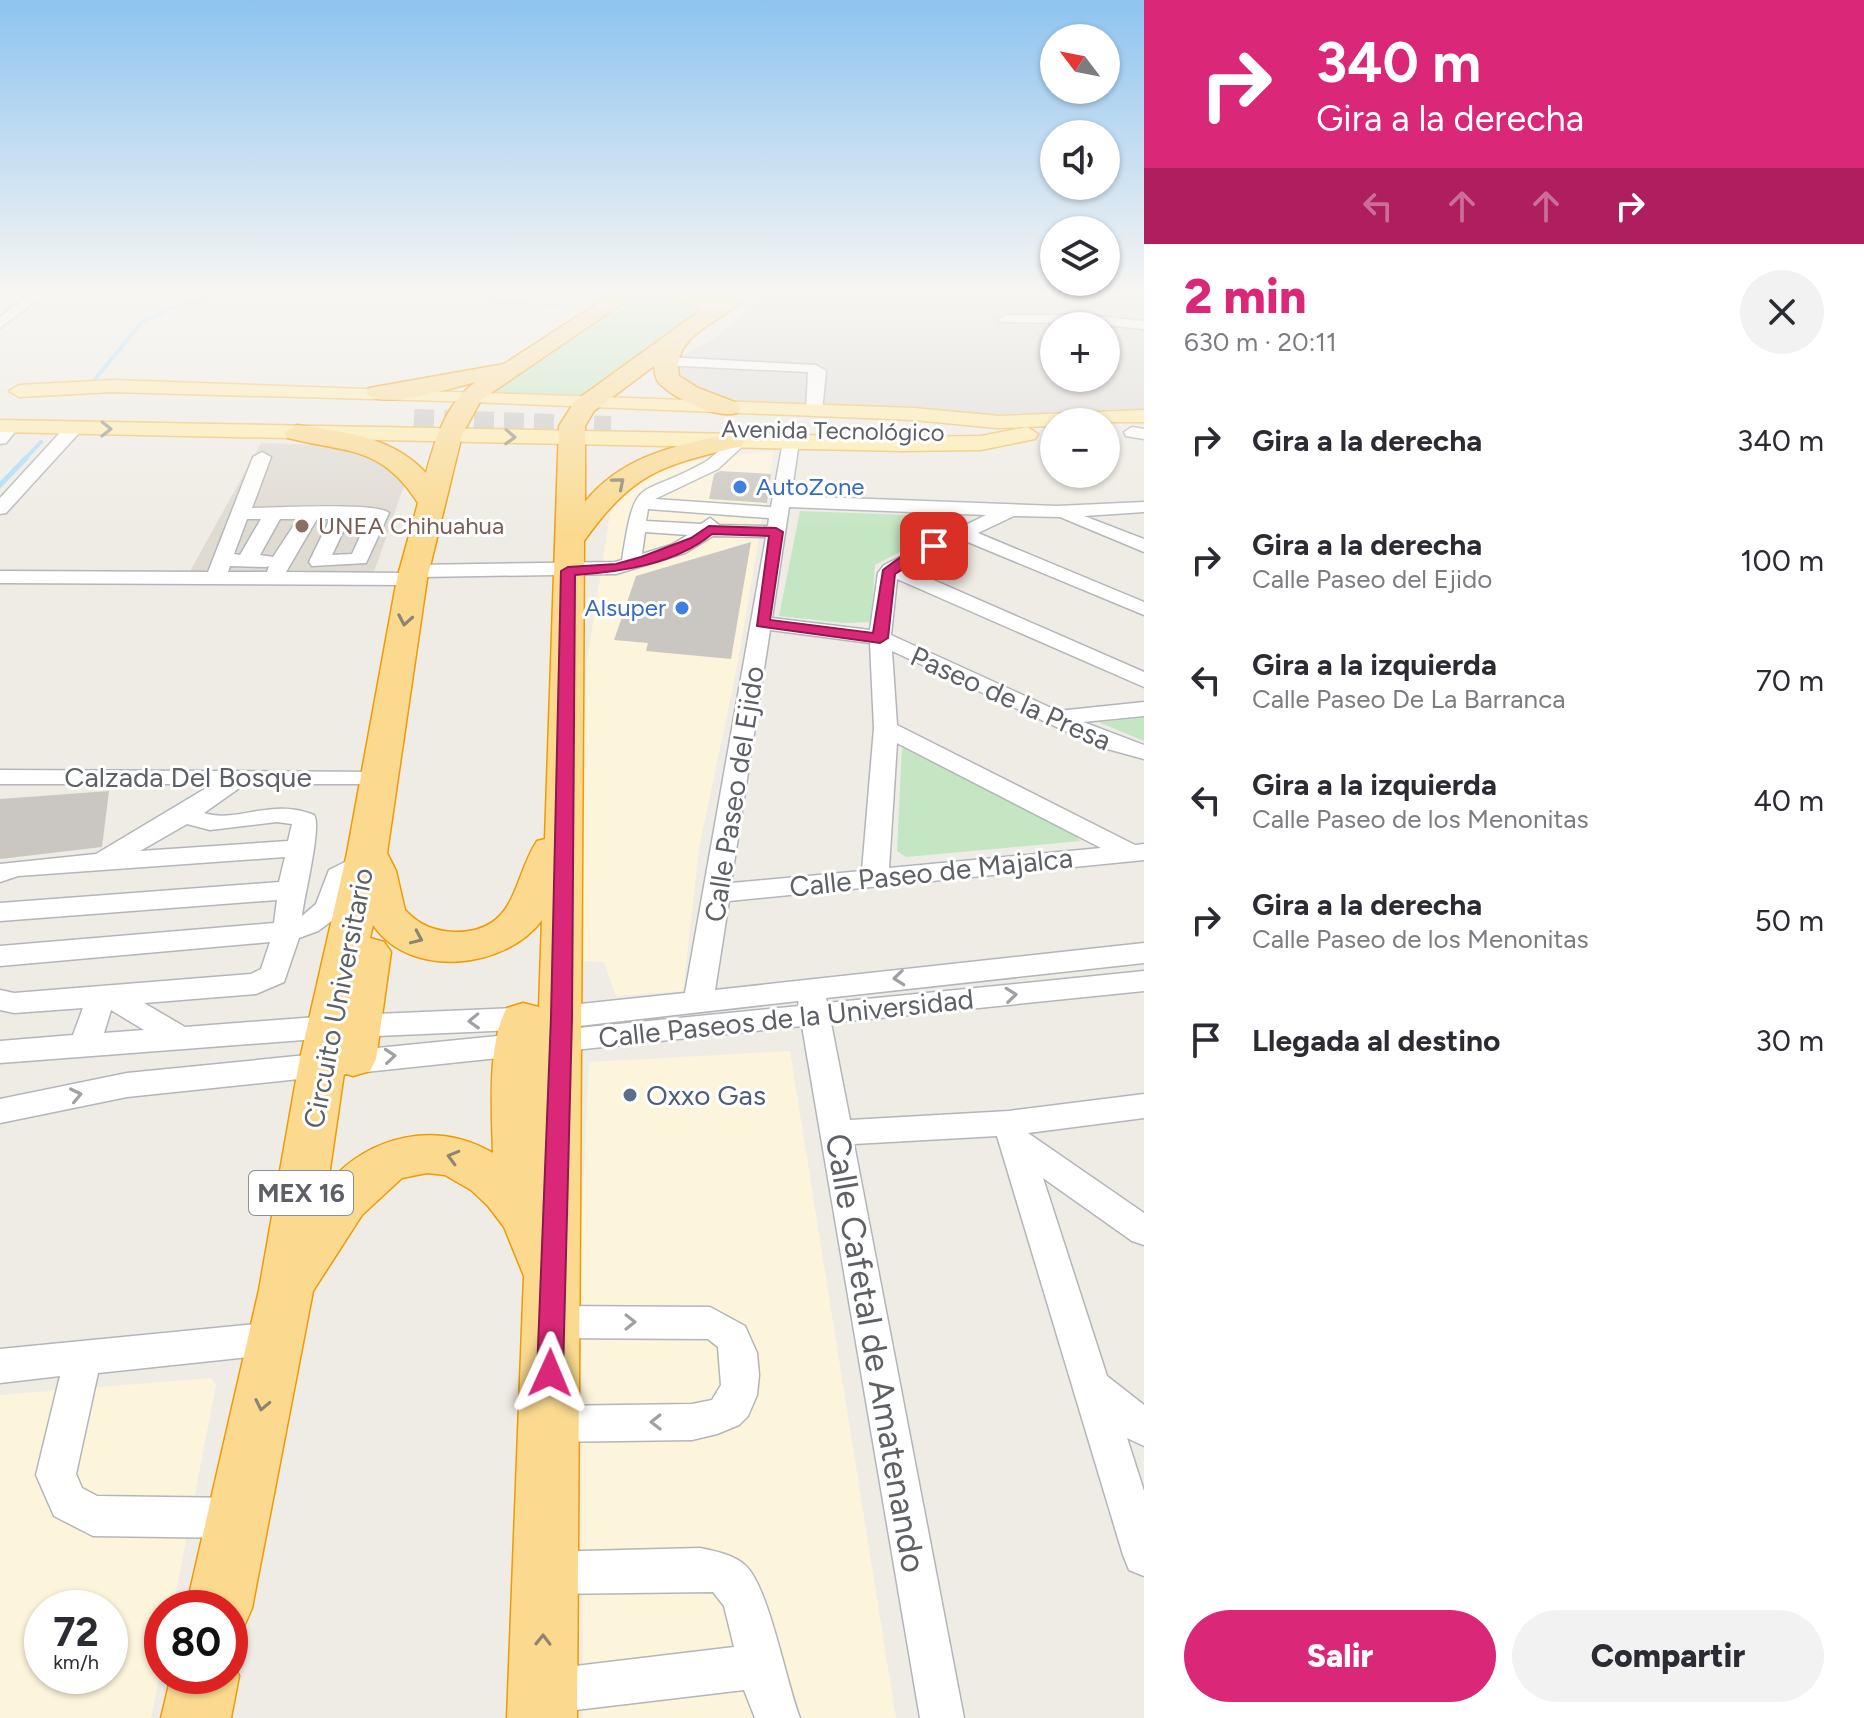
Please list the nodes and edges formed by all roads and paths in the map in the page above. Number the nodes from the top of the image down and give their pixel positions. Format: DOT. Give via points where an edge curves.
graph roads {
  1 [pos="483,372"];
  2 [pos="505,372"];
  3 [pos="648,372"];
  4 [pos="668,372"];
  5 [pos="818,372"];
  6 [pos="10,391"];
  7 [pos="378,393"];
  8 [pos="446,395"];
  9 [pos="471,396"];
  10 [pos="0,403"];
  11 [pos="728,408"];
  12 [pos="814,411"];
  13 [pos="599,420"];
  14 [pos="997,422"];
  15 [pos="428,424"];
  16 [pos="1141,428"];
  17 [pos="73,429"];
  18 [pos="4,430"];
  19 [pos="1120,430"];
  20 [pos="297,433"];
  21 [pos="1027,434"];
  22 [pos="1040,434"];
  23 [pos="736,441"];
  24 [pos="791,442"];
  25 [pos="262,457"];
  26 [pos="430,501"];
  27 [pos="641,503"];
  28 [pos="1144,507"];
  29 [pos="711,508"];
  30 [pos="0,509"];
  31 [pos="1011,510"];
  32 [pos="343,511"];
  33 [pos="312,512"];
  34 [pos="1057,512"];
  35 [pos="274,513"];
  36 [pos="239,514"];
  37 [pos="779,515"];
  38 [pos="635,526"];
  39 [pos="709,530"];
  40 [pos="963,533"];
  41 [pos="1144,546"];
  42 [pos="568,556"];
  43 [pos="247,560"];
  44 [pos="319,562"];
  45 [pos="631,564"];
  46 [pos="219,569"];
  47 [pos="891,569"];
  48 [pos="277,570"];
  49 [pos="413,575"];
  50 [pos="0,577"];
  51 [pos="1144,609"];
  52 [pos="762,623"];
  53 [pos="880,638"];
  54 [pos="1144,680"];
  55 [pos="1144,709"];
  56 [pos="1056,718"];
  57 [pos="886,728"];
  58 [pos="1144,752"];
  59 [pos="0,777"];
  60 [pos="240,777"];
  61 [pos="377,777"];
  62 [pos="565,800"];
  63 [pos="189,812"];
  64 [pos="302,848"];
  65 [pos="1138,852"];
  66 [pos="98,863"];
  67 [pos="369,867"];
  68 [pos="0,874"];
  69 [pos="875,878"];
  70 [pos="291,890"];
  71 [pos="719,893"];
  72 [pos="0,912"];
  73 [pos="287,931"];
  74 [pos="1144,953"];
  75 [pos="0,956"];
  76 [pos="1144,981"];
  77 [pos="99,995"];
  78 [pos="0,1000"];
  79 [pos="812,1002"];
  80 [pos="698,1004"];
  81 [pos="540,1030"];
  82 [pos="182,1039"];
  83 [pos="342,1044"];
  84 [pos="84,1046"];
  85 [pos="0,1052"];
  86 [pos="1144,1106"];
  87 [pos="0,1111"];
  88 [pos="837,1133"];
  89 [pos="1013,1133"];
  90 [pos="522,1211"];
  91 [pos="1144,1231"];
  92 [pos="551,1300"];
  93 [pos="281,1314"];
  94 [pos="83,1358"];
  95 [pos="0,1366"];
  96 [pos="1092,1387"];
  97 [pos="549,1424"];
  98 [pos="1144,1428"];
  99 [pos="238,1518"];
  100 [pos="1144,1555"];
  101 [pos="545,1573"];
  102 [pos="223,1590"];
  103 [pos="759,1666"];
  104 [pos="201,1694"];
  105 [pos="542,1705"];
  106 [pos="196,1718"];
  107 [pos="778,1718"];
  108 [pos="942,1718"];
  1 -- 7 [label="highway" via="459,381"];
  2 -- 9 [label="highway, MEX 16"];
  3 -- 13 [label="highway"];
  4 -- 11 [label="highway" via="676,385"];
  5 -- 12 [label="street"];
  6 -- 7 [label="main road" via="112,386"];
  6 -- 15 [label="main road"];
  7 -- 8 [label="main road"];
  8 -- 9 [label="main road"];
  8 -- 15 [label="main road"];
  9 -- 13 [label="main road"];
  9 -- 15 [label="highway, MEX 16"];
  10 -- 15 [label="main road"];
  11 -- 12 [label="main road"];
  11 -- 13 [label="main road"];
  12 -- 14 [label="main road"];
  13 -- 14 [label="main road, Avenida Tecnológico"];
  15 -- 13 [label="main road, one-way"];
  13 -- 21 [label="main road, Avenida Tecnológico"];
  13 -- 23 [label="main road"];
  13 -- 42 [label="highway"];
  14 -- 16 [label="main road, Avenida Tecnológico"];
  15 -- 20 [label="main road"];
  15 -- 26 [label="highway, Circuito Universitario / MEX 16"];
  16 -- 19 [label="main road, Avenida Tecnológico"];
  17 -- 18 [label="main road"];
  17 -- 20 [label="main road, one-way"];
  17 -- 30 [label="street"];
  20 -- 26 [label="highway" via="345,440 395,456 420,480"];
  21 -- 22 [label="main road, Avenida Tecnológico"];
  21 -- 24 [label="main road" via="981,443"];
  23 -- 24 [label="main road"];
  23 -- 27 [label="street" via="722,459 660,487"];
  42 -- 23 [label="highway, one-way" via="612,488 630,474"];
  24 -- 37 [label="street, Calle Paseo del Ejido"];
  25 -- 36 [label="street"];
  26 -- 49 [label="highway, Circuito Universitario / MEX 16"];
  27 -- 29 [label="street"];
  27 -- 38 [label="street"];
  28 -- 34 [label="street"];
  29 -- 37 [label="street"];
  29 -- 39 [label="street"];
  31 -- 34 [label="street"];
  31 -- 37 [label="street"];
  31 -- 40 [label="street"];
  32 -- 33 [label="street"];
  32 -- 44 [label="street"];
  32 -- 44 [label="street" via="380,514 359,559"];
  33 -- 35 [label="street"];
  33 -- 48 [label="street"];
  34 -- 41 [label="street"];
  35 -- 36 [label="street"];
  35 -- 43 [label="street"];
  36 -- 46 [label="street"];
  37 -- 39 [label="street"];
  37 -- 52 [label="street, Calle Paseo del Ejido"];
  38 -- 39 [label="street"];
  38 -- 45 [label="street"];
  39 -- 45 [label="street" via="678,549"];
  40 -- 47 [label="street"];
  40 -- 51 [label="street"];
  42 -- 45 [label="street"];
  42 -- 49 [label="street"];
  42 -- 62 [label="highway"];
  43 -- 46 [label="street"];
  43 -- 48 [label="street"];
  44 -- 48 [label="street"];
  46 -- 48 [label="street"];
  46 -- 50 [label="street"];
  47 -- 53 [label="street"];
  47 -- 54 [label="street"];
  48 -- 49 [label="street"];
  49 -- 61 [label="highway, Circuito Universitario / MEX 16, one-way"];
  52 -- 53 [label="street, Paseo de la Presa"];
  52 -- 71 [label="street, Calle Paseo del Ejido"];
  53 -- 56 [label="street, Paseo de la Presa"];
  53 -- 57 [label="street"];
  55 -- 56 [label="street"];
  56 -- 58 [label="street, Paseo de la Presa" via="1125,749"];
  57 -- 65 [label="street"];
  57 -- 69 [label="street"];
  59 -- 60 [label="street, Calzada Del Bosque"];
  60 -- 61 [label="street, Calzada Del Bosque"];
  60 -- 63 [label="street"];
  61 -- 67 [label="highway, Circuito Universitario / MEX 16"];
  67 -- 62 [label="highway, one-way" via="390,919 420,941 458,947 492,941 521,921 540,890"];
  62 -- 81 [label="highway"];
  63 -- 64 [label="street" via="204,824 298,814 305,820"];
  63 -- 66 [label="street"];
  64 -- 66 [label="street"];
  64 -- 70 [label="street"];
  65 -- 69 [label="street, Calle Paseo de Majalca"];
  66 -- 68 [label="street" via="13,868"];
  67 -- 73 [label="street" via="338,876 331,906 314,925"];
  67 -- 83 [label="highway, Circuito Universitario / MEX 16"];
  69 -- 71 [label="street, Calle Paseo de Majalca"];
  70 -- 72 [label="street"];
  70 -- 73 [label="street"];
  71 -- 80 [label="street, Calle Paseo del Ejido"];
  73 -- 75 [label="street"];
  73 -- 77 [label="street" via="274,975 256,984"];
  74 -- 79 [label="street, Calle Paseos de la Universidad, one-way"];
  79 -- 76 [label="street, Calle Paseos de la Universidad, one-way"];
  77 -- 78 [label="street"];
  77 -- 82 [label="street"];
  77 -- 84 [label="street"];
  79 -- 80 [label="street, Calle Paseos de la Universidad"];
  79 -- 81 [label="street, Calle Paseos de la Universidad"];
  79 -- 88 [label="street, Calle Cafetal de Amatenando"];
  80 -- 81 [label="street, Calle Paseos de la Universidad"];
  81 -- 83 [label="street, Calle Paseos de la Universidad"];
  81 -- 90 [label="highway" via="517,1151"];
  81 -- 92 [label="highway"];
  82 -- 83 [label="street, Calle Paseos de la Universidad"];
  82 -- 84 [label="street, Calle Paseos de la Universidad"];
  87 -- 83 [label="street, Calle Paseos de la Universidad, one-way"];
  83 -- 93 [label="highway, Circuito Universitario / MEX 16"];
  84 -- 85 [label="street, Calle Paseos de la Universidad"];
  86 -- 89 [label="street"];
  88 -- 89 [label="street"];
  88 -- 108 [label="street, Calle Cafetal de Amatenando"];
  89 -- 91 [label="street"];
  89 -- 96 [label="street"];
  90 -- 92 [label="highway"];
  90 -- 93 [label="highway, one-way" via="499,1183 458,1157 397,1157 364,1179 344,1202"];
  92 -- 97 [label="highway"];
  92 -- 97 [label="street, one-way" via="710,1323 731,1336 740,1383 737,1400 713,1418"];
  93 -- 94 [label="street"];
  93 -- 99 [label="highway, Circuito Universitario / MEX 16, one-way"];
  94 -- 95 [label="street"];
  94 -- 99 [label="street" via="56,1475 68,1502 93,1516"];
  96 -- 98 [label="street"];
  96 -- 100 [label="street"];
  97 -- 101 [label="highway"];
  99 -- 102 [label="highway, Circuito Universitario / MEX 16"];
  101 -- 103 [label="street" via="700,1569 724,1575 742,1595"];
  105 -- 101 [label="highway, one-way"];
  103 -- 105 [label="street"];
  103 -- 107 [label="street"];
  104 -- 106 [label="highway"];
}
